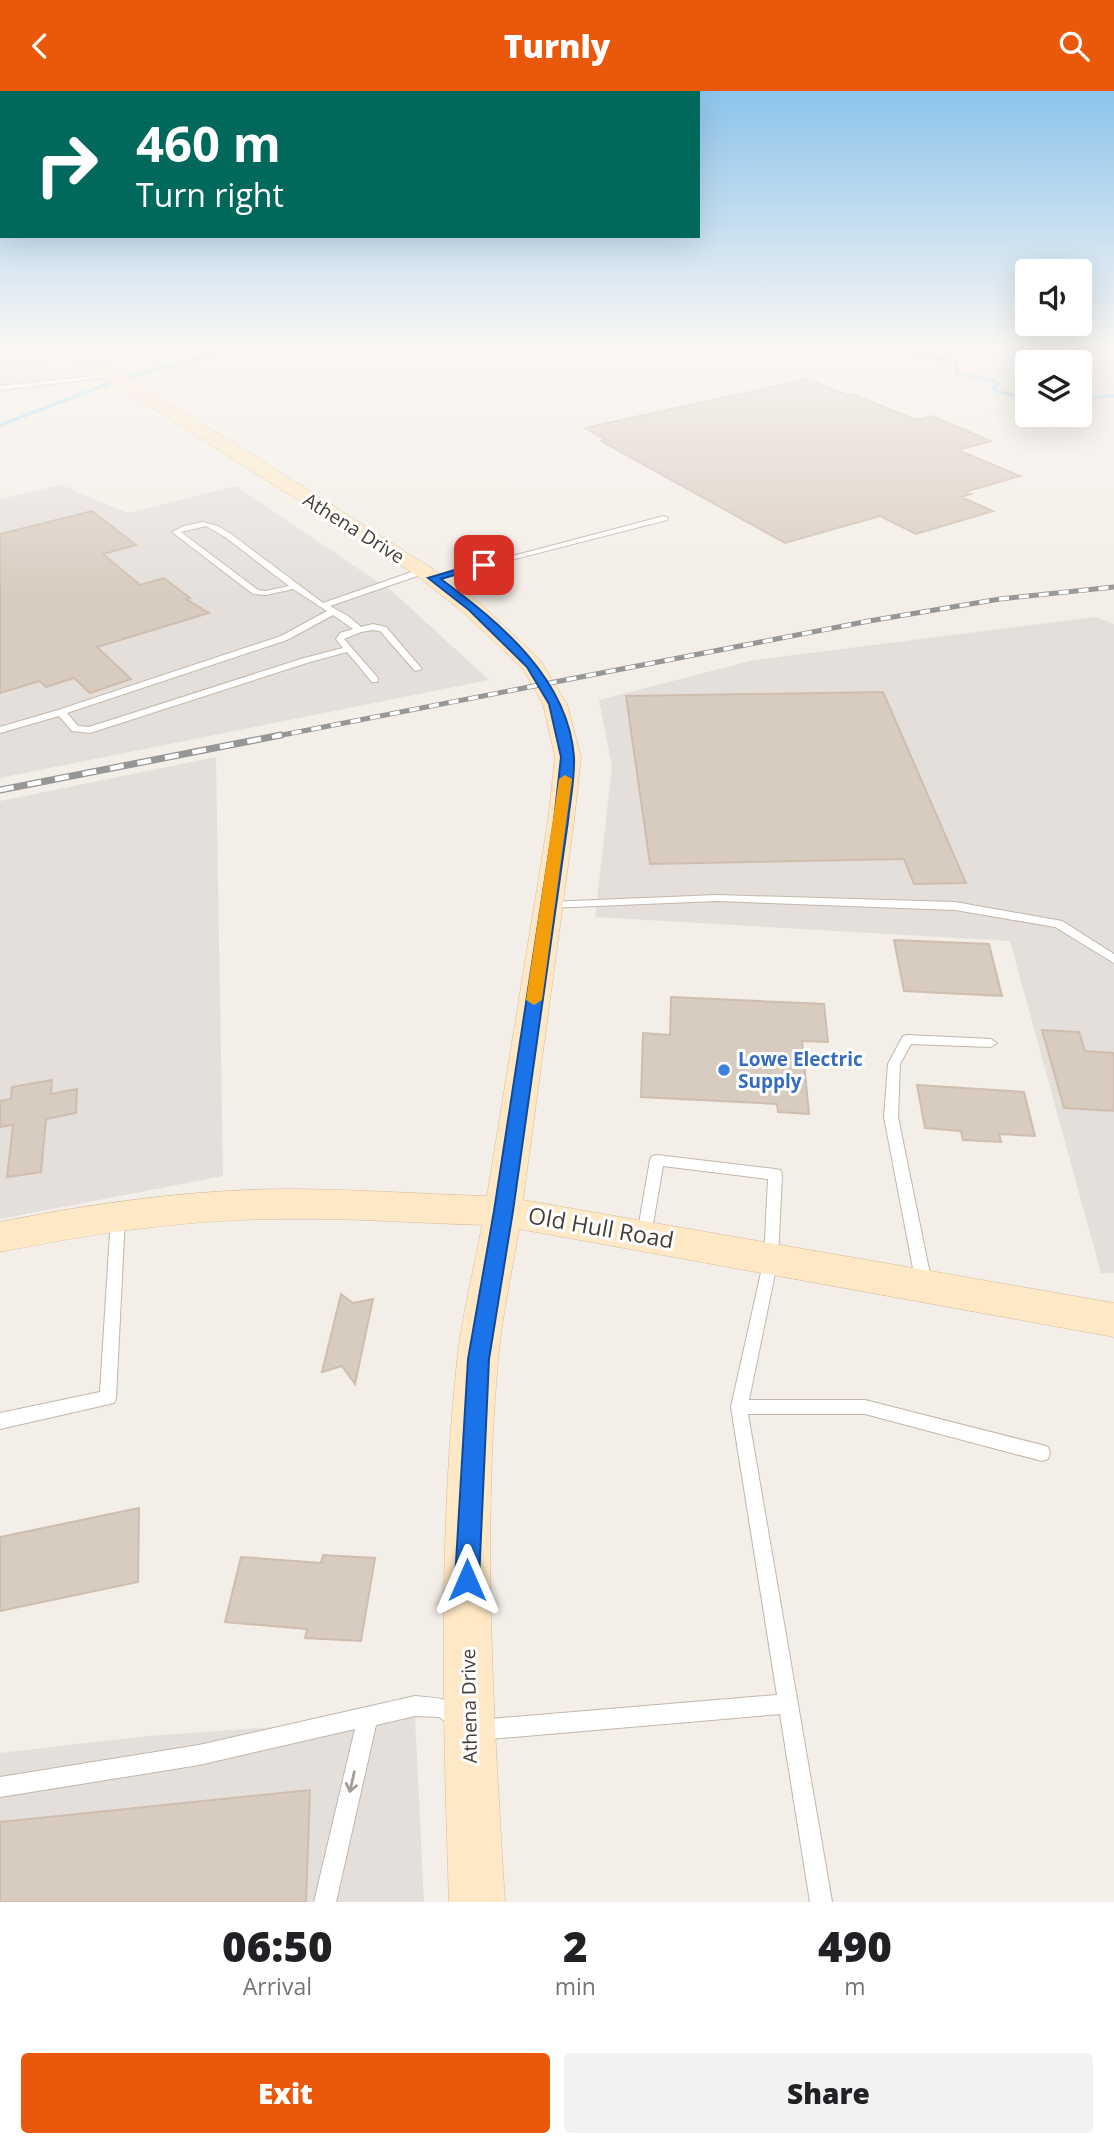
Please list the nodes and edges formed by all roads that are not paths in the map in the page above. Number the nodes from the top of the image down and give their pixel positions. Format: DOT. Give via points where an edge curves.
graph roads {
  1 [pos="198,431"];
  2 [pos="664,518"];
  3 [pos="428,574"];
  4 [pos="293,587"];
  5 [pos="322,605"];
  6 [pos="332,611"];
  7 [pos="359,630"];
  8 [pos="349,649"];
  9 [pos="418,669"];
  10 [pos="375,680"];
  11 [pos="61,712"];
  12 [pos="0,730"];
  13 [pos="548,905"];
  14 [pos="1114,959"];
  15 [pos="991,1043"];
  16 [pos="503,1211"];
  17 [pos="118,1217"];
  18 [pos="644,1236"];
  19 [pos="0,1237"];
  20 [pos="771,1259"];
  21 [pos="925,1288"];
  22 [pos="1114,1320"];
  23 [pos="739,1408"];
  24 [pos="0,1422"];
  25 [pos="1041,1453"];
  26 [pos="788,1704"];
  27 [pos="368,1716"];
  28 [pos="469,1731"];
  29 [pos="0,1787"];
  30 [pos="325,1902"];
  31 [pos="477,1902"];
  32 [pos="821,1902"];
  1 -- 3 [label="street, Athena Drive"];
  2 -- 3 [label="lane"];
  3 -- 5 [label="lane"];
  3 -- 13 [label="street, Athena Drive" via="532,665 555,704 568,757"];
  4 -- 4 [label="lane" via="212,525 176,532 256,592"];
  4 -- 5 [label="lane"];
  5 -- 6 [label="lane"];
  6 -- 7 [label="lane"];
  6 -- 11 [label="lane" via="284,638"];
  7 -- 8 [label="lane" via="340,636"];
  7 -- 9 [label="lane" via="383,629"];
  8 -- 10 [label="lane"];
  8 -- 11 [label="lane" via="90,730 75,729"];
  11 -- 12 [label="lane"];
  13 -- 14 [label="lane" via="717,898 955,906 1058,924"];
  13 -- 16 [label="street, Athena Drive"];
  15 -- 21 [label="lane" via="907,1039 894,1064 891,1117"];
  16 -- 17 [label="street, Old Hull Road" via="285,1204"];
  16 -- 18 [label="street, Old Hull Road"];
  16 -- 28 [label="street, Athena Drive" via="477,1372 467,1555"];
  17 -- 19 [label="street, Old Hull Road"];
  17 -- 24 [label="lane" via="108,1398"];
  18 -- 20 [label="street, Old Hull Road"];
  18 -- 20 [label="lane" via="657,1160 775,1174"];
  20 -- 21 [label="street, Old Hull Road"];
  20 -- 23 [label="lane"];
  21 -- 22 [label="street, Old Hull Road"];
  23 -- 25 [label="lane" via="865,1407"];
  23 -- 26 [label="lane"];
  26 -- 28 [label="lane"];
  26 -- 32 [label="lane"];
  27 -- 28 [label="lane" via="415,1706 443,1708"];
  27 -- 29 [label="lane" via="199,1755"];
  27 -- 30 [label="lane, one-way"];
  28 -- 31 [label="street, Athena Drive"];
}
